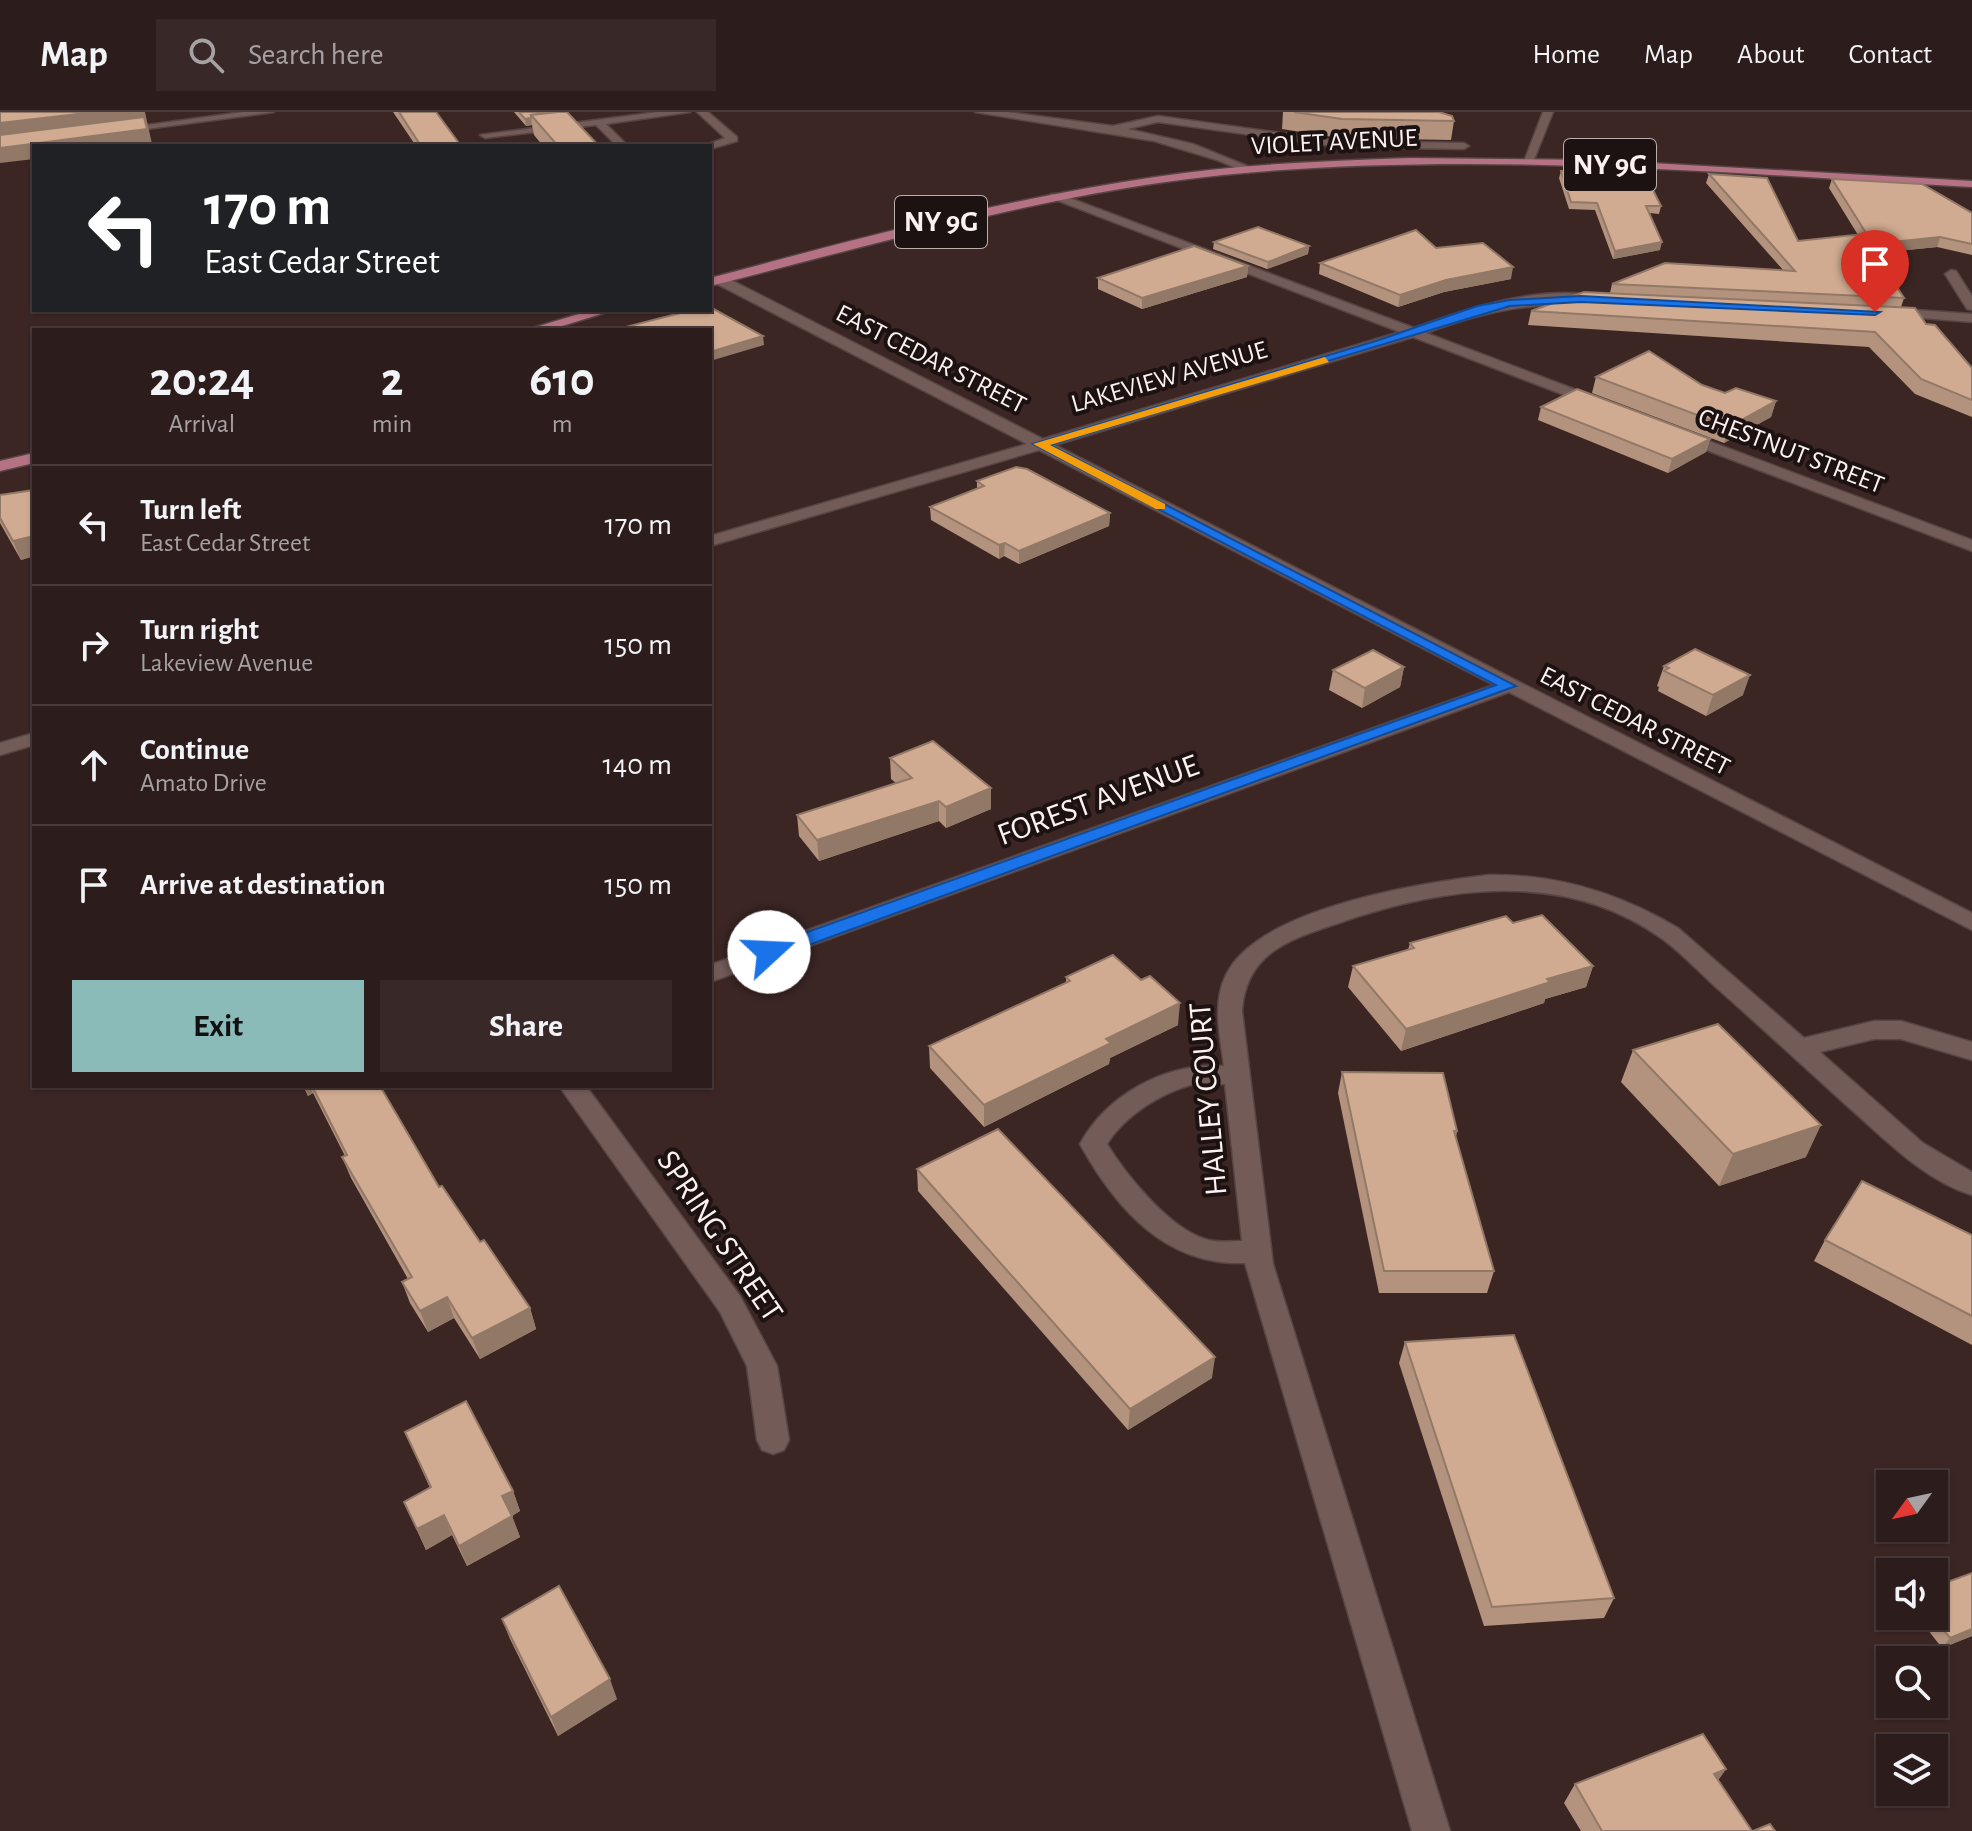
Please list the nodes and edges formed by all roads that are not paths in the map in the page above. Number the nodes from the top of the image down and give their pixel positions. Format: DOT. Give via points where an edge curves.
graph roads {
  1 [pos="269,112"];
  2 [pos="685,112"];
  3 [pos="702,112"];
  4 [pos="980,112"];
  5 [pos="1548,112"];
  6 [pos="598,122"];
  7 [pos="1455,129"];
  8 [pos="1107,131"];
  9 [pos="100,132"];
  10 [pos="493,144"];
  11 [pos="621,144"];
  12 [pos="712,145"];
  13 [pos="1464,146"];
  14 [pos="1470,161"];
  15 [pos="1527,162"];
  16 [pos="1248,170"];
  17 [pos="1972,184"];
  18 [pos="1055,196"];
  19 [pos="1951,274"];
  20 [pos="715,281"];
  21 [pos="1611,300"];
  22 [pos="1972,306"];
  23 [pos="600,312"];
  24 [pos="1875,312"];
  25 [pos="1972,318"];
  26 [pos="540,328"];
  27 [pos="1413,333"];
  28 [pos="1615,410"];
  29 [pos="1659,427"];
  30 [pos="1039,444"];
  31 [pos="32,458"];
  32 [pos="0,466"];
  33 [pos="712,540"];
  34 [pos="1972,546"];
  35 [pos="1508,686"];
  36 [pos="32,740"];
  37 [pos="0,749"];
  38 [pos="1972,922"];
  39 [pos="712,973"];
  40 [pos="1799,1048"];
  41 [pos="1972,1051"];
  42 [pos="1238,1076"];
  43 [pos="573,1088"];
  44 [pos="1972,1185"];
  45 [pos="1258,1252"];
  46 [pos="773,1440"];
  47 [pos="1431,1831"];
  1 -- 9 [label="street"];
  2 -- 6 [label="street"];
  3 -- 12 [label="street" via="733,139"];
  4 -- 8 [label="street"];
  5 -- 15 [label="street"];
  6 -- 10 [label="street" via="485,135"];
  6 -- 11 [label="street"];
  7 -- 13 [label="street"];
  8 -- 13 [label="street" via="1158,119 1339,144"];
  8 -- 16 [label="street" via="1194,148"];
  13 -- 14 [label="street"];
  14 -- 15 [label="main road, VIOLET AVENUE / NY 9G"];
  14 -- 16 [label="main road, VIOLET AVENUE / NY 9G"];
  15 -- 17 [label="main road, VIOLET AVENUE / NY 9G"];
  16 -- 18 [label="main road, VIOLET AVENUE / NY 9G"];
  18 -- 20 [label="main road, VIOLET AVENUE / NY 9G"];
  18 -- 27 [label="street"];
  19 -- 22 [label="street"];
  20 -- 30 [label="street, EAST CEDAR STREET"];
  21 -- 27 [label="street, LAKEVIEW AVENUE" via="1510,303"];
  23 -- 26 [label="main road"];
  24 -- 25 [label="street"];
  27 -- 28 [label="street"];
  27 -- 30 [label="street, LAKEVIEW AVENUE"];
  29 -- 34 [label="street, CHESTNUT STREET"];
  30 -- 33 [label="street, LAKEVIEW AVENUE"];
  30 -- 35 [label="street, EAST CEDAR STREET"];
  31 -- 32 [label="main road"];
  35 -- 38 [label="street, EAST CEDAR STREET"];
  35 -- 39 [label="street, FOREST AVENUE"];
  36 -- 37 [label="street"];
  40 -- 41 [label="street" via="1874,1030 1901,1030"];
  40 -- 42 [label="street, HALLEY COURT" via="1670,933 1635,911 1586,892 1511,881 1442,890 1330,916 1259,949 1231,985"];
  40 -- 44 [label="street, HALLEY COURT" via="1914,1150"];
  42 -- 45 [label="street, HALLEY COURT"];
  42 -- 45 [label="street" via="1191,1076 1120,1109 1102,1125 1093,1144 1105,1166 1176,1237 1203,1250"];
  43 -- 46 [label="street, SPRING STREET" via="730,1304 762,1366"];
  45 -- 47 [label="street, HALLEY COURT"];
}
